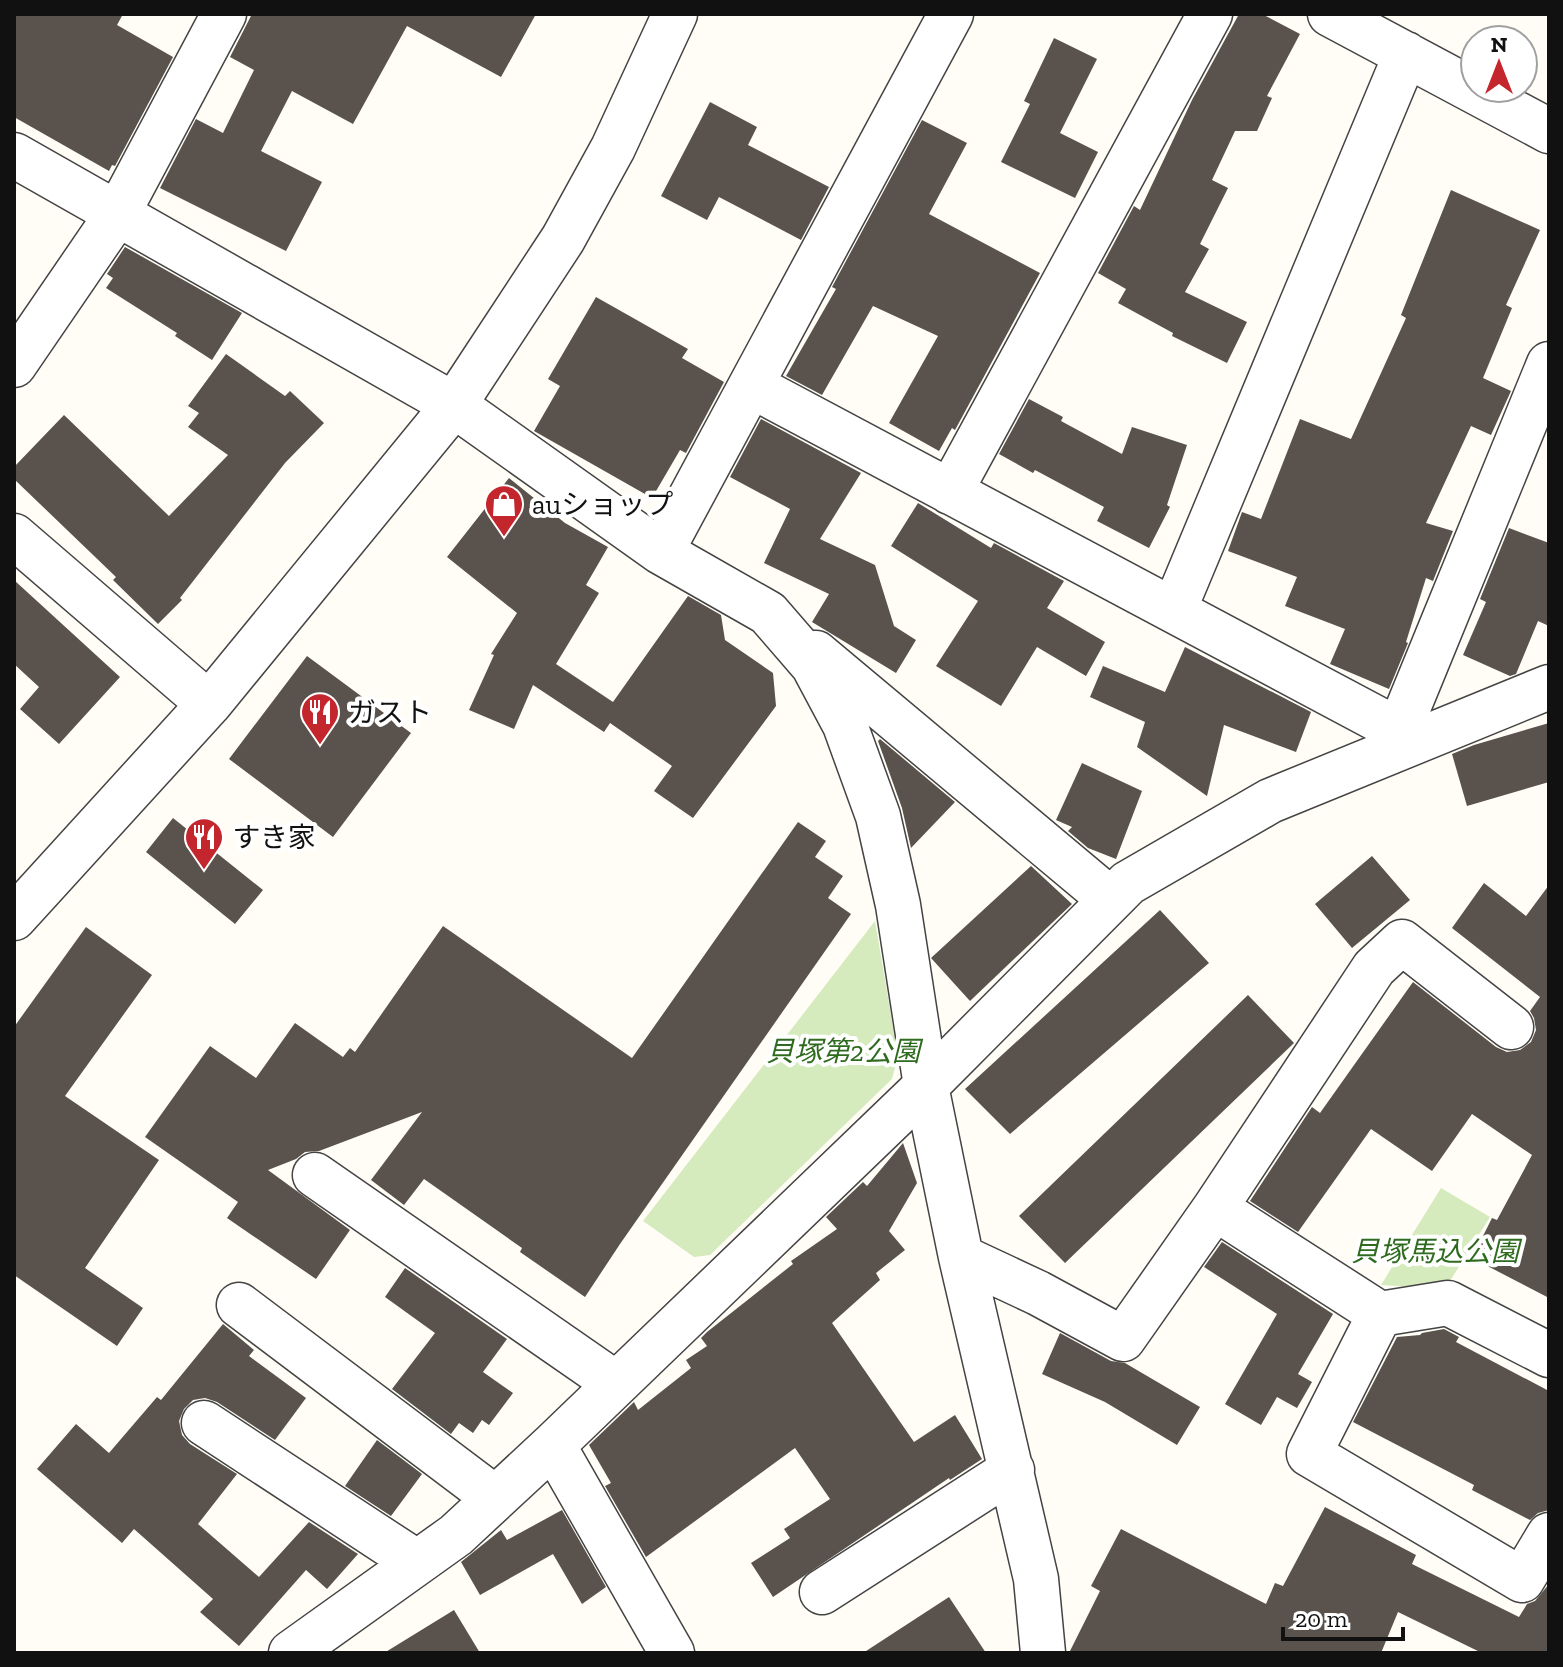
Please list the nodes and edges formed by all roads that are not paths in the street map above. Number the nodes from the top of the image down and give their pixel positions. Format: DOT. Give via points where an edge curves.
graph roads {
  1 [pos="224,14"];
  2 [pos="675,14"];
  3 [pos="951,14"];
  4 [pos="1210,14"];
  5 [pos="1330,14"];
  6 [pos="1406,54"];
  7 [pos="1549,131"];
  8 [pos="14,155"];
  9 [pos="118,213"];
  10 [pos="1549,364"];
  11 [pos="14,365"];
  12 [pos="752,386"];
  13 [pos="454,405"];
  14 [pos="950,492"];
  15 [pos="14,536"];
  16 [pos="661,552"];
  17 [pos="1174,610"];
  18 [pos="768,613"];
  19 [pos="1547,685"];
  20 [pos="209,704"];
  21 [pos="1394,741"];
  22 [pos="1111,900"];
  23 [pos="14,918"];
  24 [pos="1511,1027"];
  25 [pos="926,1086"];
  26 [pos="315,1175"];
  27 [pos="1215,1208"];
  28 [pos="961,1257"];
  29 [pos="239,1305"];
  30 [pos="1380,1314"];
  31 [pos="1549,1355"];
  32 [pos="615,1383"];
  33 [pos="204,1423"];
  34 [pos="553,1445"];
  35 [pos="1012,1470"];
  36 [pos="495,1498"];
  37 [pos="1549,1535"];
  38 [pos="416,1562"];
  39 [pos="822,1592"];
  40 [pos="315,1646"];
  41 [pos="672,1653"];
  42 [pos="1043,1653"];
  1 -- 9 [label="street"];
  2 -- 13 [label="street" via="613,148 563,239"];
  3 -- 12 [label="street"];
  4 -- 14 [label="street"];
  5 -- 6 [label="street"];
  6 -- 7 [label="street"];
  6 -- 17 [label="street"];
  8 -- 9 [label="street"];
  9 -- 11 [label="street"];
  9 -- 13 [label="street"];
  10 -- 21 [label="street"];
  12 -- 14 [label="street"];
  12 -- 16 [label="street"];
  13 -- 16 [label="street"];
  13 -- 20 [label="street"];
  14 -- 17 [label="street"];
  15 -- 20 [label="street"];
  16 -- 18 [label="street"];
  17 -- 21 [label="street"];
  18 -- 22 [label="street"];
  18 -- 25 [label="street" via="813,665 845,725 878,816 898,905"];
  19 -- 21 [label="street"];
  20 -- 23 [label="street"];
  21 -- 22 [label="street" via="1270,801 1128,883"];
  22 -- 25 [label="street"];
  24 -- 27 [label="street" via="1402,942 1374,968"];
  25 -- 28 [label="street"];
  25 -- 32 [label="street"];
  26 -- 32 [label="street"];
  27 -- 28 [label="street" via="1123,1339"];
  27 -- 30 [label="street"];
  28 -- 35 [label="street"];
  29 -- 36 [label="street"];
  30 -- 31 [label="street" via="1448,1303"];
  30 -- 37 [label="street" via="1309,1454 1522,1580"];
  32 -- 34 [label="street"];
  33 -- 38 [label="street"];
  34 -- 36 [label="street"];
  34 -- 41 [label="street"];
  35 -- 39 [label="street"];
  35 -- 42 [label="street" via="1036,1579"];
  36 -- 38 [label="street" via="456,1535"];
  38 -- 40 [label="street"];
}
